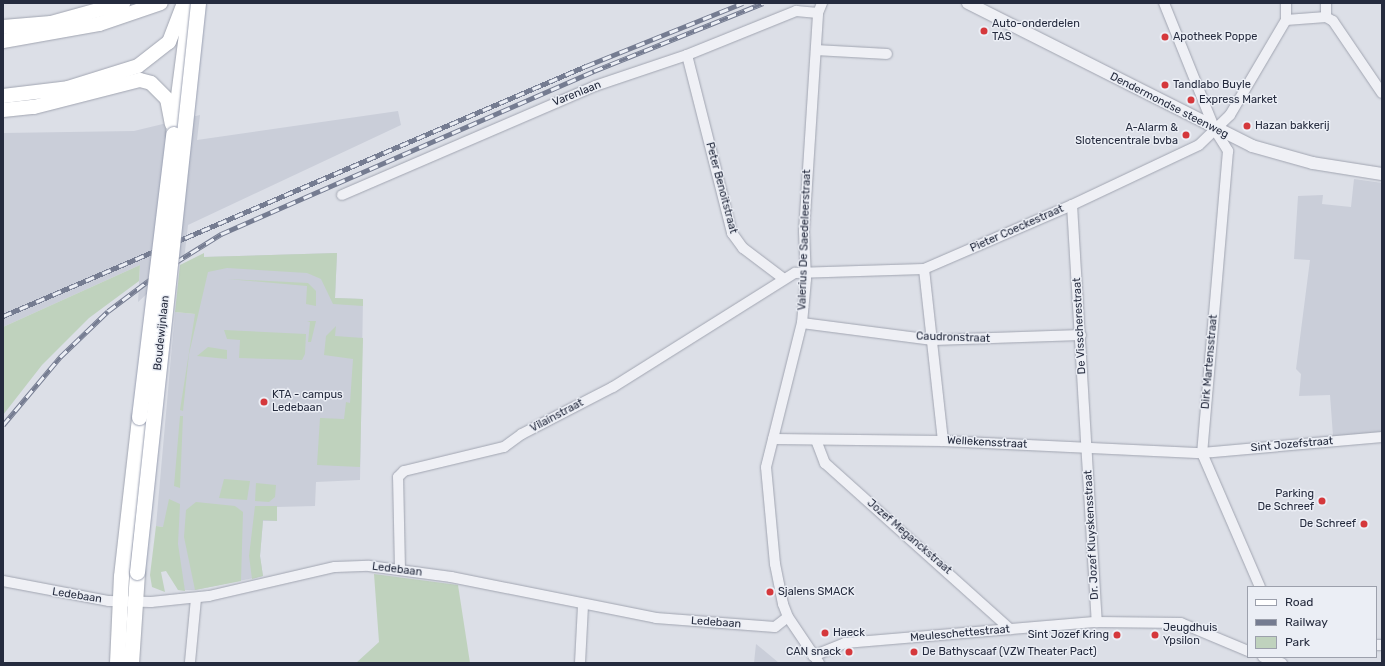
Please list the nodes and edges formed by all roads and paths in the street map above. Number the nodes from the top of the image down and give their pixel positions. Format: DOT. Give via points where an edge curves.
graph roads {
  1 [pos="122,3"];
  2 [pos="161,3"];
  3 [pos="184,3"];
  4 [pos="190,3"];
  5 [pos="198,3"];
  6 [pos="822,3"];
  7 [pos="968,3"];
  8 [pos="1164,3"];
  9 [pos="1286,3"];
  10 [pos="1326,3"];
  11 [pos="99,8"];
  12 [pos="818,13"];
  13 [pos="1326,18"];
  14 [pos="1286,20"];
  15 [pos="3,27"];
  16 [pos="3,41"];
  17 [pos="816,50"];
  18 [pos="887,54"];
  19 [pos="687,55"];
  20 [pos="1382,93"];
  21 [pos="3,96"];
  22 [pos="3,110"];
  23 [pos="1215,130"];
  24 [pos="173,134"];
  25 [pos="1382,174"];
  26 [pos="342,195"];
  27 [pos="1072,205"];
  28 [pos="924,269"];
  29 [pos="804,271"];
  30 [pos="784,278"];
  31 [pos="802,324"];
  32 [pos="1081,335"];
  33 [pos="932,340"];
  34 [pos="1382,437"];
  35 [pos="773,440"];
  36 [pos="816,440"];
  37 [pos="943,441"];
  38 [pos="1087,448"];
  39 [pos="1202,453"];
  40 [pos="400,570"];
  41 [pos="3,581"];
  42 [pos="1260,586"];
  43 [pos="196,598"];
  44 [pos="120,601"];
  45 [pos="135,602"];
  46 [pos="583,606"];
  47 [pos="788,617"];
  48 [pos="1098,622"];
  49 [pos="1010,629"];
  50 [pos="1247,651"];
  51 [pos="1268,658"];
  52 [pos="816,659"];
  53 [pos="190,662"];
  54 [pos="117,663"];
  55 [pos="131,663"];
  56 [pos="580,663"];
  57 [pos="1282,663"];
  1 -- 11 [label="main road"];
  2 -- 16 [label="main road" via="92,25"];
  3 -- 21 [label="main road" via="169,42 138,66 94,81 46,92"];
  4 -- 24 [label="main road, Boudewijnlaan"];
  5 -- 45 [label="main road, Boudewijnlaan, bridge"];
  6 -- 12 [label="street, Valerius De Saedeleerstraat"];
  7 -- 23 [label="street, Dendermondse steenweg"];
  8 -- 23 [label="street, Dirk Martensstraat"];
  9 -- 14 [label="street"];
  10 -- 13 [label="street"];
  11 -- 15 [label="main road" via="51,23"];
  12 -- 17 [label="street, Valerius De Saedeleerstraat"];
  12 -- 19 [label="street, Varenlaan" via="796,10"];
  13 -- 14 [label="street"];
  13 -- 20 [label="street" via="1332,21"];
  14 -- 23 [label="street, Pieter Coeckestraat" via="1230,115"];
  17 -- 18 [label="street"];
  17 -- 29 [label="street, Valerius De Saedeleerstraat"];
  19 -- 26 [label="street, Varenlaan" via="587,89"];
  19 -- 30 [label="street, Peter Benoitstraat" via="736,242"];
  22 -- 24 [label="main road, Boudewijnlaan" via="34,107 140,80 151,83 167,99"];
  23 -- 25 [label="street, Dendermondse steenweg" via="1292,158"];
  23 -- 27 [label="street, Pieter Coeckestraat" via="1199,144"];
  23 -- 39 [label="street, Dirk Martensstraat" via="1228,151"];
  24 -- 44 [label="main road, Boudewijnlaan, bridge"];
  27 -- 28 [label="street, Pieter Coeckestraat"];
  27 -- 32 [label="street, De Visscherestraat"];
  28 -- 29 [label="street, Pieter Coeckestraat"];
  28 -- 33 [label="street"];
  29 -- 30 [label="street"];
  29 -- 31 [label="street, Valerius De Saedeleerstraat"];
  30 -- 40 [label="street, Vilainstraat" via="690,340 504,447 404,471 398,476"];
  31 -- 33 [label="street, Caudronstraat"];
  31 -- 35 [label="street, Valerius De Saedeleerstraat"];
  32 -- 33 [label="street, Caudronstraat"];
  32 -- 38 [label="street, De Visscherestraat"];
  33 -- 37 [label="street"];
  34 -- 39 [label="street, Sint Jozefstraat"];
  35 -- 36 [label="street, Wellekensstraat"];
  35 -- 47 [label="street, Valerius De Saedeleerstraat" via="766,467 775,564"];
  36 -- 37 [label="street, Wellekensstraat"];
  36 -- 49 [label="street, Jozef Meganckstraat" via="825,463"];
  37 -- 38 [label="street, Wellekensstraat"];
  38 -- 39 [label="street, Wellekensstraat"];
  38 -- 48 [label="street, Dr. Jozef Kluyskensstraat"];
  39 -- 42 [label="street, Dirk Martensstraat"];
  40 -- 43 [label="street, Ledebaan" via="335,567"];
  40 -- 46 [label="street, Ledebaan" via="451,577"];
  41 -- 44 [label="street, Ledebaan"];
  43 -- 45 [label="street, Ledebaan"];
  43 -- 53 [label="street"];
  44 -- 45 [label="street, Ledebaan"];
  44 -- 54 [label="main road, Boudewijnlaan"];
  45 -- 55 [label="main road, Boudewijnlaan"];
  46 -- 47 [label="street, Ledebaan" via="656,618 775,627"];
  46 -- 56 [label="street"];
  47 -- 52 [label="street, Valerius De Saedeleerstraat"];
  48 -- 49 [label="street, Meuleschettestraat"];
  48 -- 50 [label="street, Meuleschettestraat" via="1181,623"];
  49 -- 52 [label="street, Meuleschettestraat" via="845,643"];
  51 -- 57 [label="street"];
}
